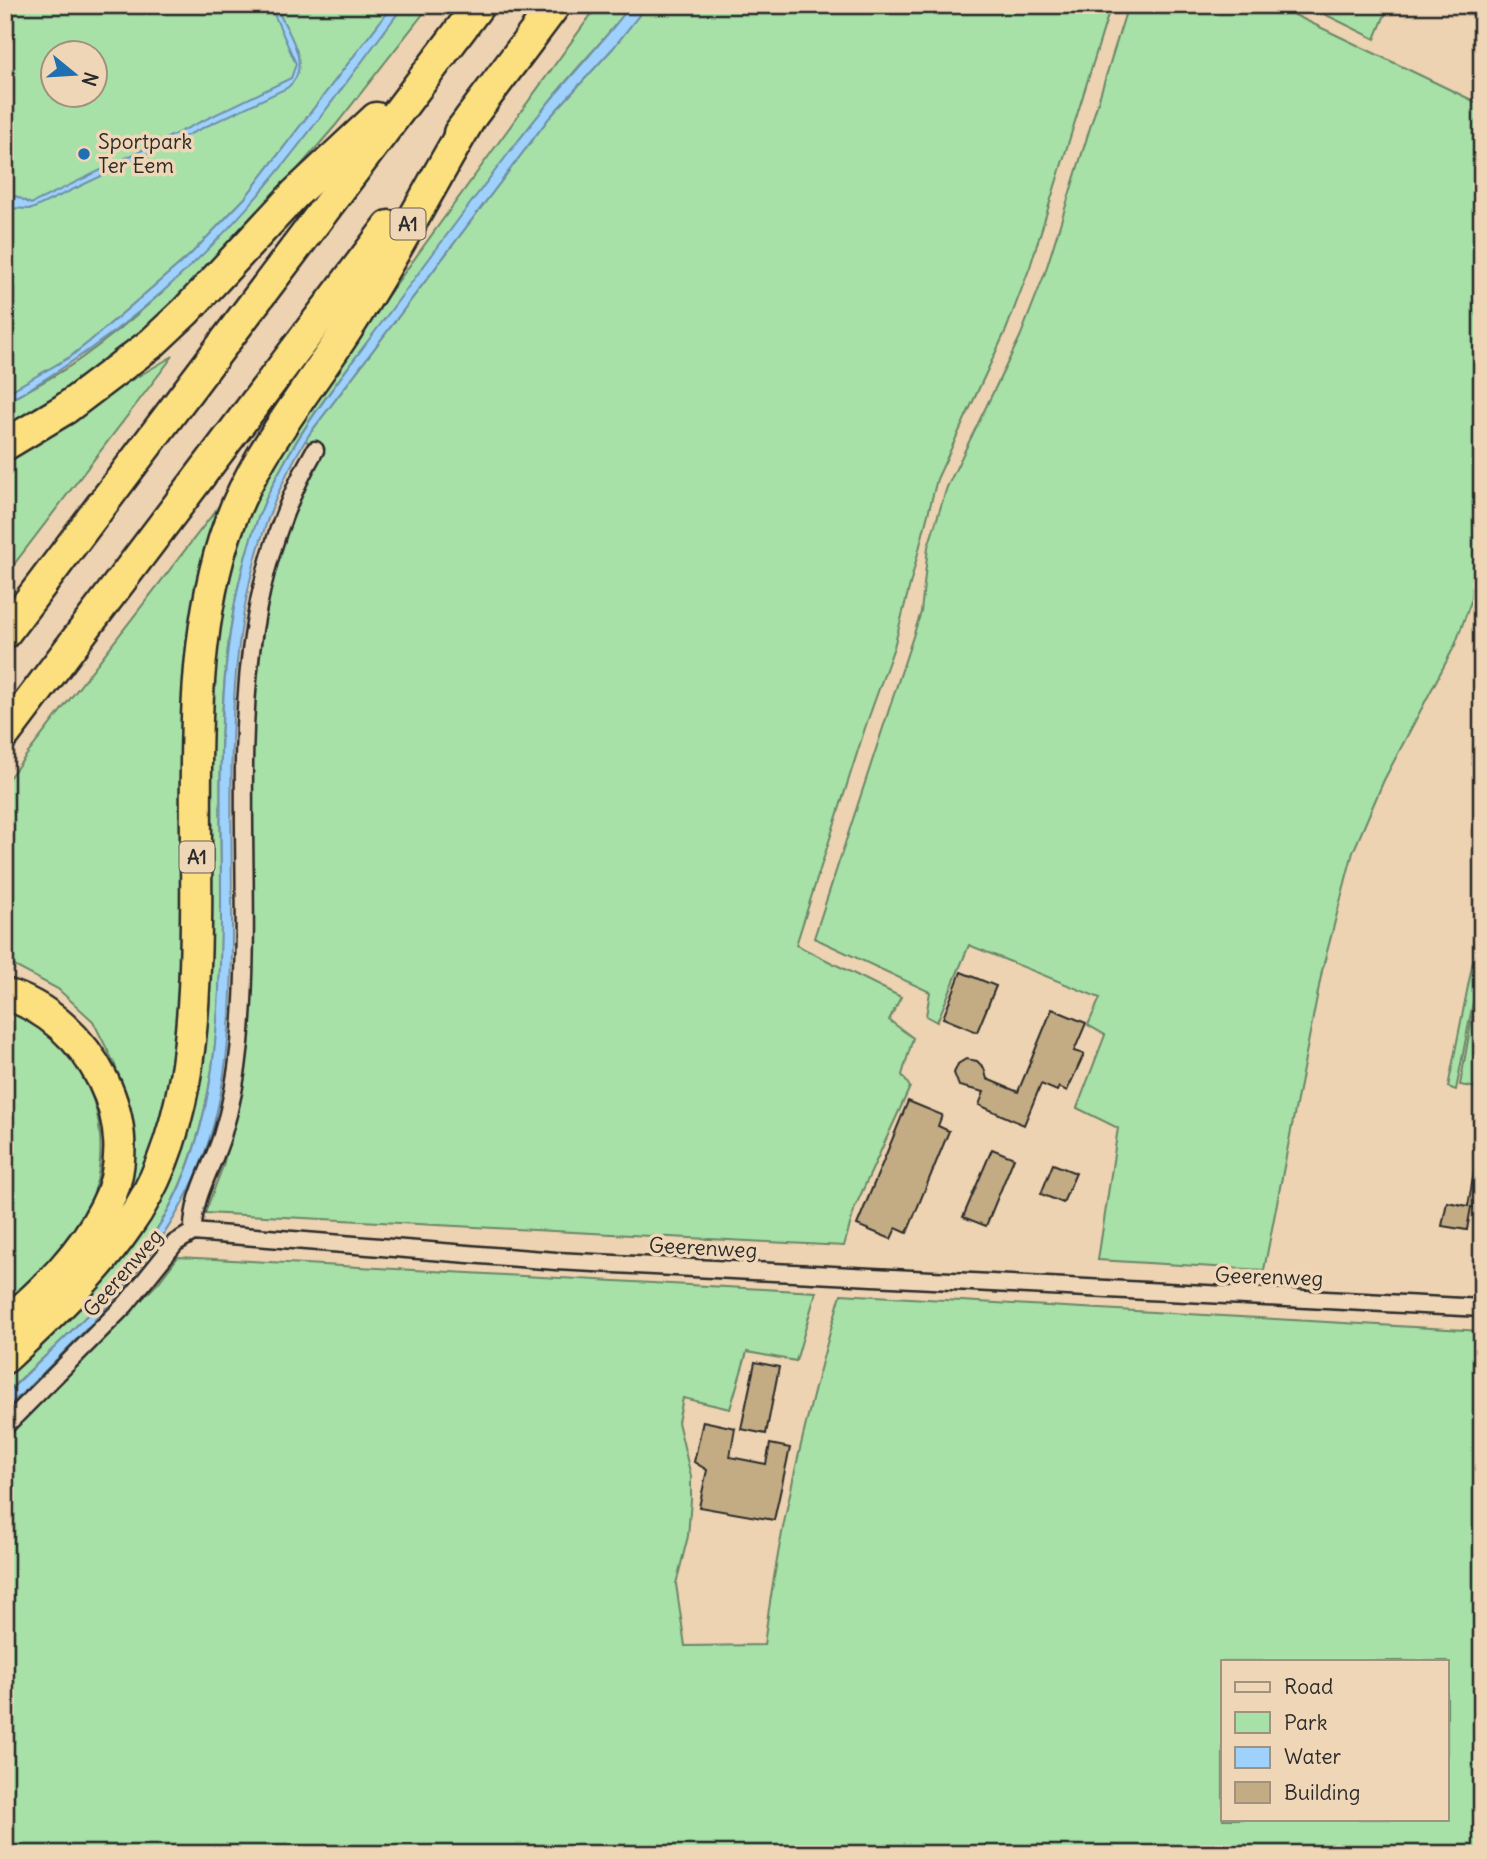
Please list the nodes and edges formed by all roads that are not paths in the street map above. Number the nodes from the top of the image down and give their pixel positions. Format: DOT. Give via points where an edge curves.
graph roads {
  1 [pos="479,5"];
  2 [pos="555,5"];
  3 [pos="438,60"];
  4 [pos="471,117"];
  5 [pos="5,445"];
  6 [pos="315,450"];
  7 [pos="5,633"];
  8 [pos="5,734"];
  9 [pos="5,994"];
  10 [pos="193,1232"];
  11 [pos="1482,1308"];
  12 [pos="5,1324"];
  13 [pos="5,1358"];
  14 [pos="5,1426"];
  1 -- 3 [label="highway"];
  2 -- 4 [label="highway, A1"];
  3 -- 5 [label="highway" via="295,194 152,343 65,409"];
  3 -- 7 [label="highway"];
  4 -- 8 [label="highway, A1"];
  4 -- 13 [label="highway, A1" via="346,331 253,469 224,538 209,608 198,710 193,1022 185,1082 171,1135 128,1227 61,1306"];
  6 -- 10 [label="street" via="295,485 268,555 250,642 243,750 240,1043 222,1136 195,1208"];
  9 -- 12 [label="highway" via="46,1012 90,1055 113,1109 119,1140 107,1206 81,1250"];
  10 -- 11 [label="street, Geerenweg" via="556,1261"];
  10 -- 14 [label="street, Geerenweg" via="175,1242 116,1314"];
}
